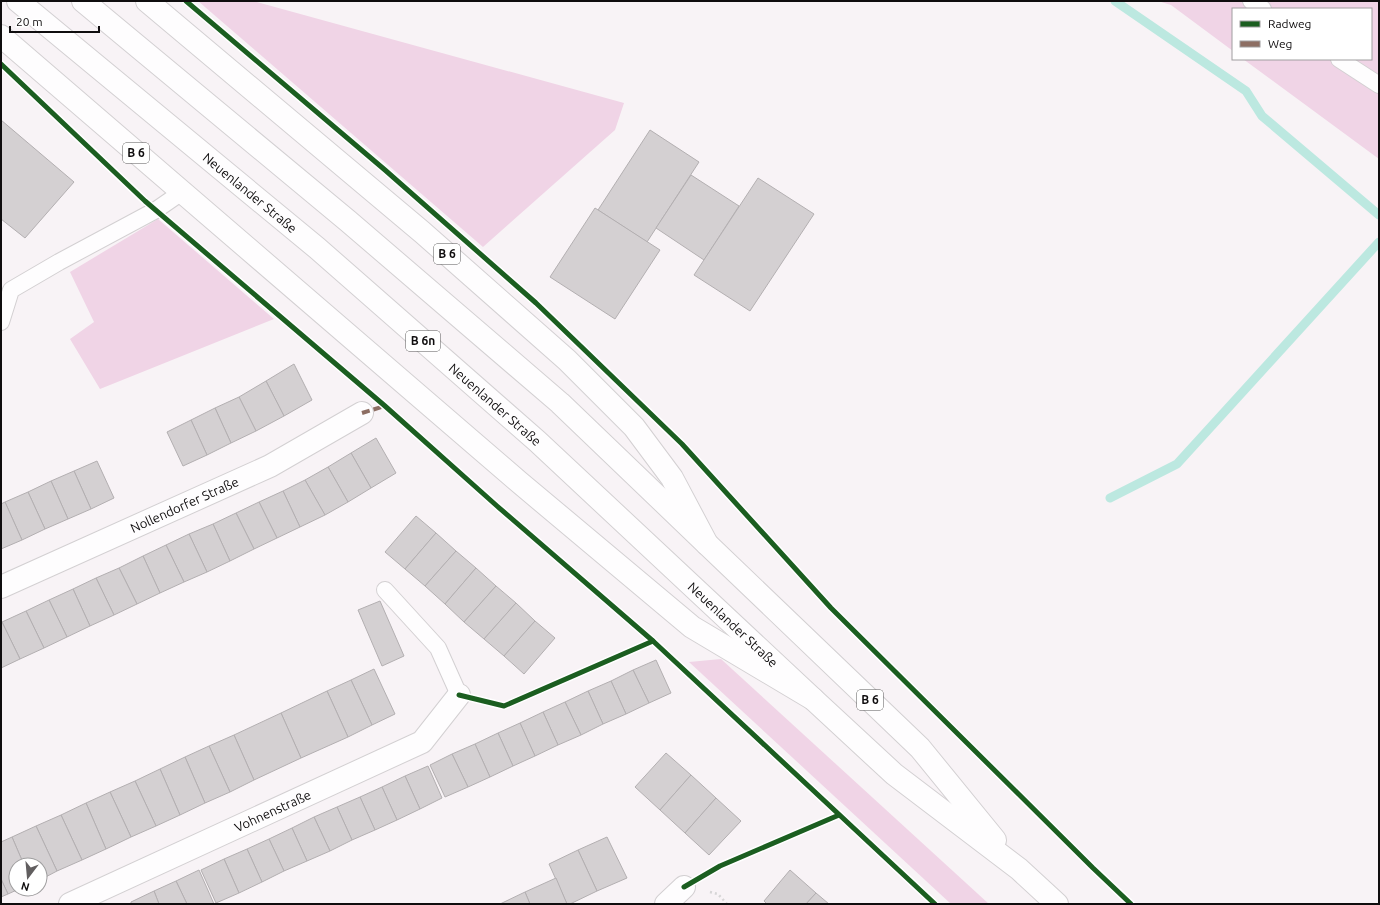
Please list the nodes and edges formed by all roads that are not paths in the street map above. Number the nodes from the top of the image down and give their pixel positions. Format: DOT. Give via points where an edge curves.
graph roads {
  1 [pos="18,1"];
  2 [pos="84,1"];
  3 [pos="147,1"];
  4 [pos="1251,1"];
  5 [pos="1262,8"];
  6 [pos="1,36"];
  7 [pos="1341,60"];
  8 [pos="1379,85"];
  9 [pos="182,192"];
  10 [pos="1,322"];
  11 [pos="362,413"];
  12 [pos="707,544"];
  13 [pos="1,587"];
  14 [pos="385,590"];
  15 [pos="459,695"];
  16 [pos="813,699"];
  17 [pos="1019,869"];
  18 [pos="684,887"];
  19 [pos="70,904"];
  20 [pos="666,904"];
  21 [pos="1057,904"];
  1 -- 16 [label="main road, Neuenlander Straße / B 6n" via="317,248 520,426"];
  2 -- 12 [label="main road, Neuenlander Straße" via="348,221 560,403"];
  3 -- 12 [label="main road, Neuenlander Straße / B 6" via="422,232 567,360 634,427 672,478"];
  4 -- 5 [label="lane"];
  6 -- 9 [label="main road, Neuenlander Straße / B 6"];
  7 -- 8 [label="lane"];
  9 -- 10 [label="lane" via="156,210 11,290"];
  9 -- 16 [label="main road, Neuenlander Straße / B 6" via="692,627"];
  11 -- 13 [label="main road, Nollendorfer Straße" via="270,466"];
  12 -- 17 [label="main road, Neuenlander Straße / B 6" via="920,748"];
  14 -- 15 [label="lane" via="438,648"];
  15 -- 19 [label="main road, Vohnenstraße" via="422,742"];
  16 -- 17 [label="main road, Neuenlander Straße / B 6" via="894,774"];
  17 -- 21 [label="main road, Neuenlander Straße / B 6"];
  18 -- 20 [label="main road"];
}
